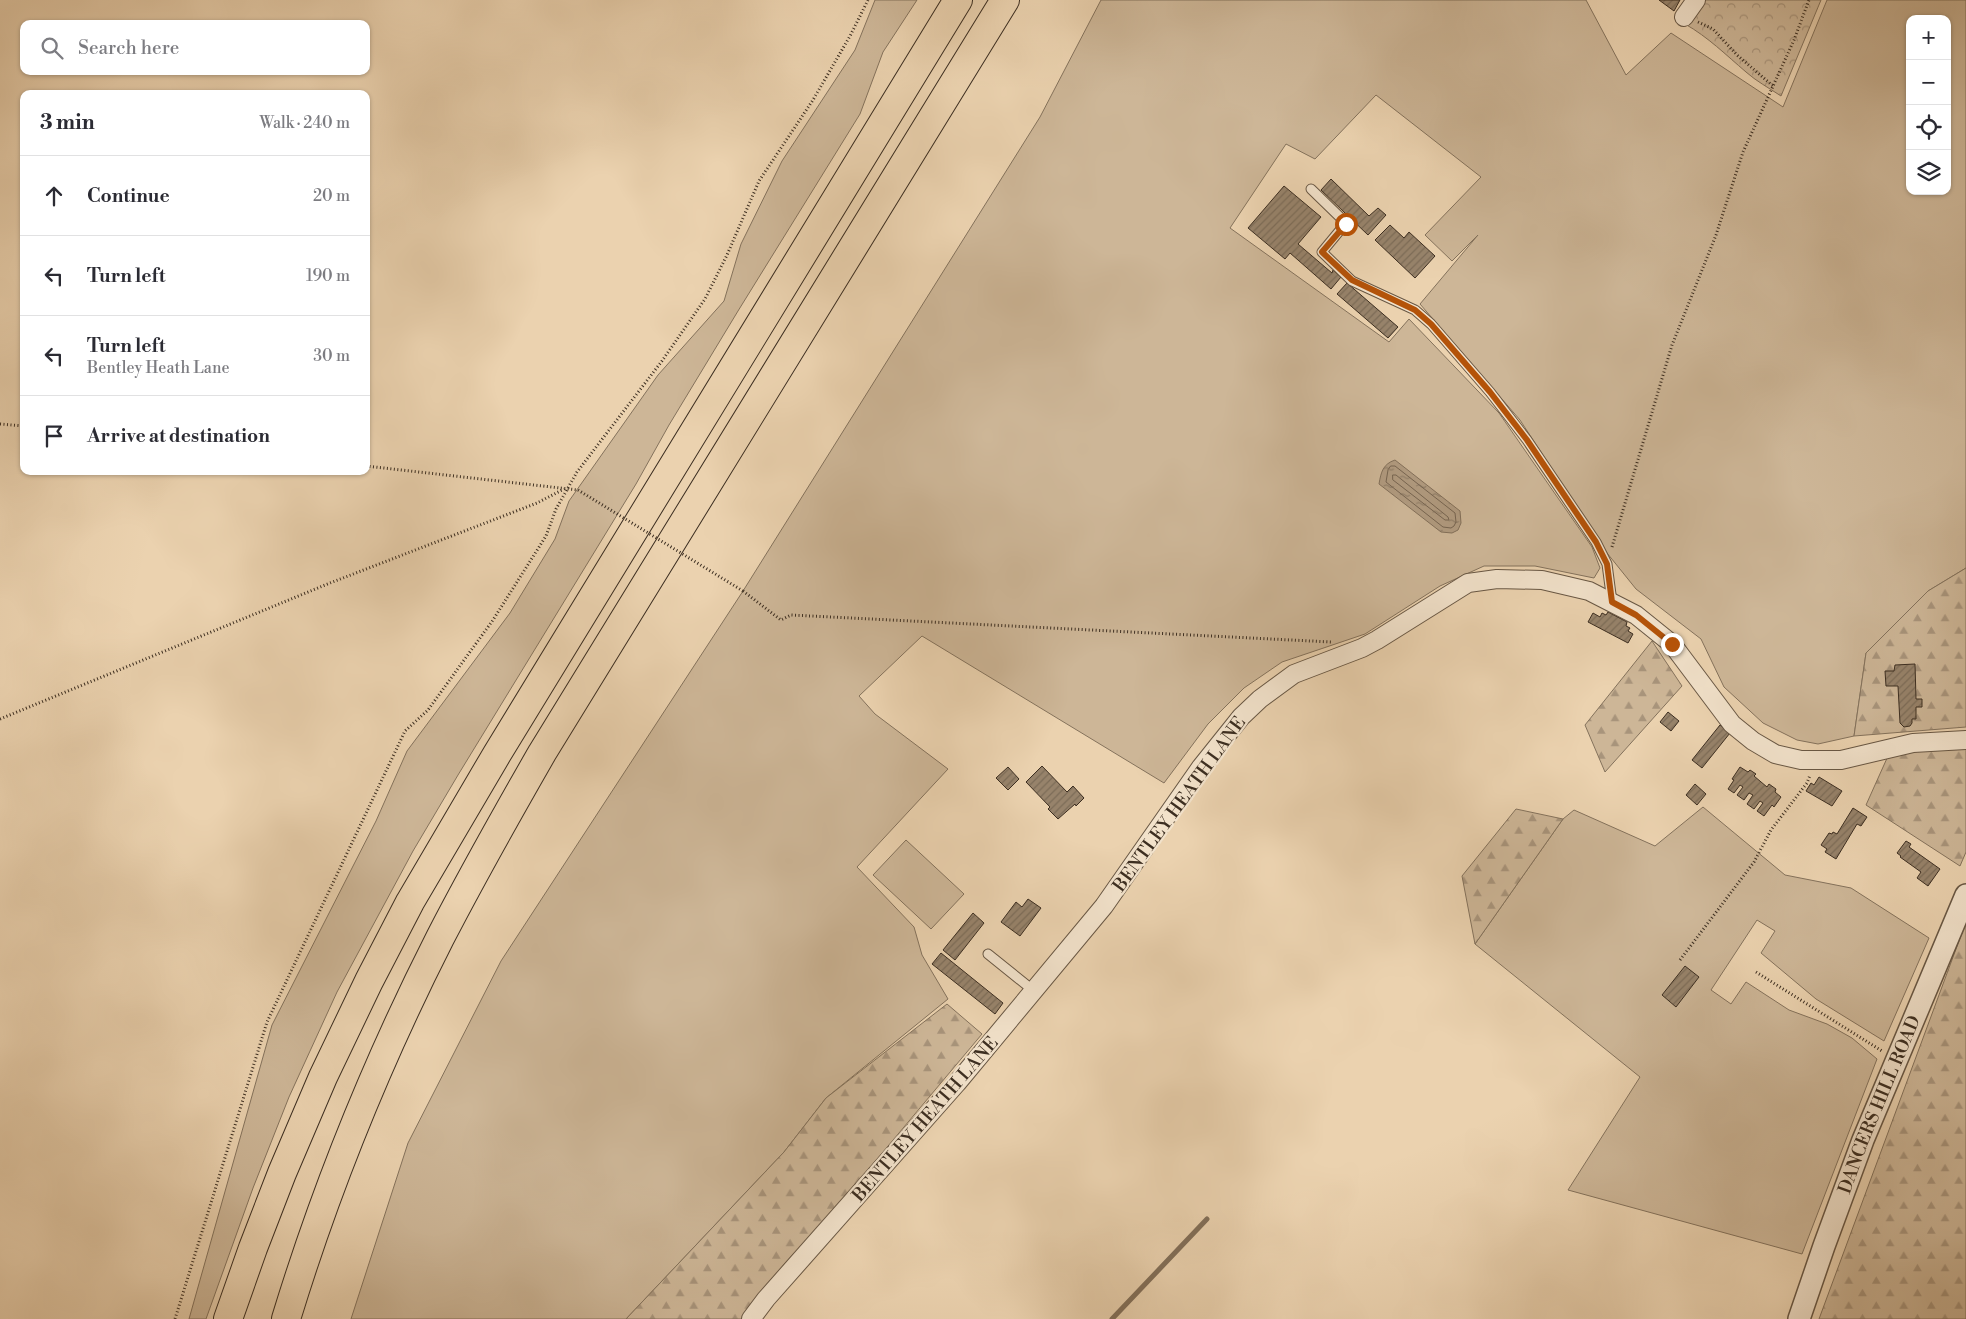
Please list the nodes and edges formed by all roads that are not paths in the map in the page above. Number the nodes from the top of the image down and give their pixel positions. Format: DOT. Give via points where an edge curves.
graph roads {
  1 [pos="958,0"];
  2 [pos="1005,0"];
  3 [pos="1696,0"];
  4 [pos="1684,17"];
  5 [pos="1311,190"];
  6 [pos="1612,602"];
  7 [pos="1966,740"];
  8 [pos="1966,895"];
  9 [pos="988,954"];
  10 [pos="1034,991"];
  11 [pos="228,1319"];
  12 [pos="286,1319"];
  13 [pos="751,1319"];
  14 [pos="1799,1319"];
  1 -- 11 [label="highway" via="496,754 410,902 323,1078 282,1172"];
  2 -- 12 [label="highway" via="542,753 491,843 440,939 368,1093 333,1182"];
  3 -- 4 [label="street"];
  5 -- 6 [label="lane" via="1346,224 1322,252 1352,280 1415,310 1490,392 1527,440 1596,542 1607,564"];
  6 -- 7 [label="street, BENTLEY HEATH LANE" via="1636,615 1672,644 1732,724 1775,754 1802,760 1841,760 1913,743"];
  6 -- 10 [label="street, BENTLEY HEATH LANE" via="1589,591 1542,580 1497,578 1468,583 1377,640 1294,674 1242,717 1202,767 1104,906"];
  8 -- 14 [label="street, DANCERS HILL ROAD" via="1863,1140"];
  9 -- 10 [label="lane"];
  10 -- 13 [label="street, BENTLEY HEATH LANE"];
}
